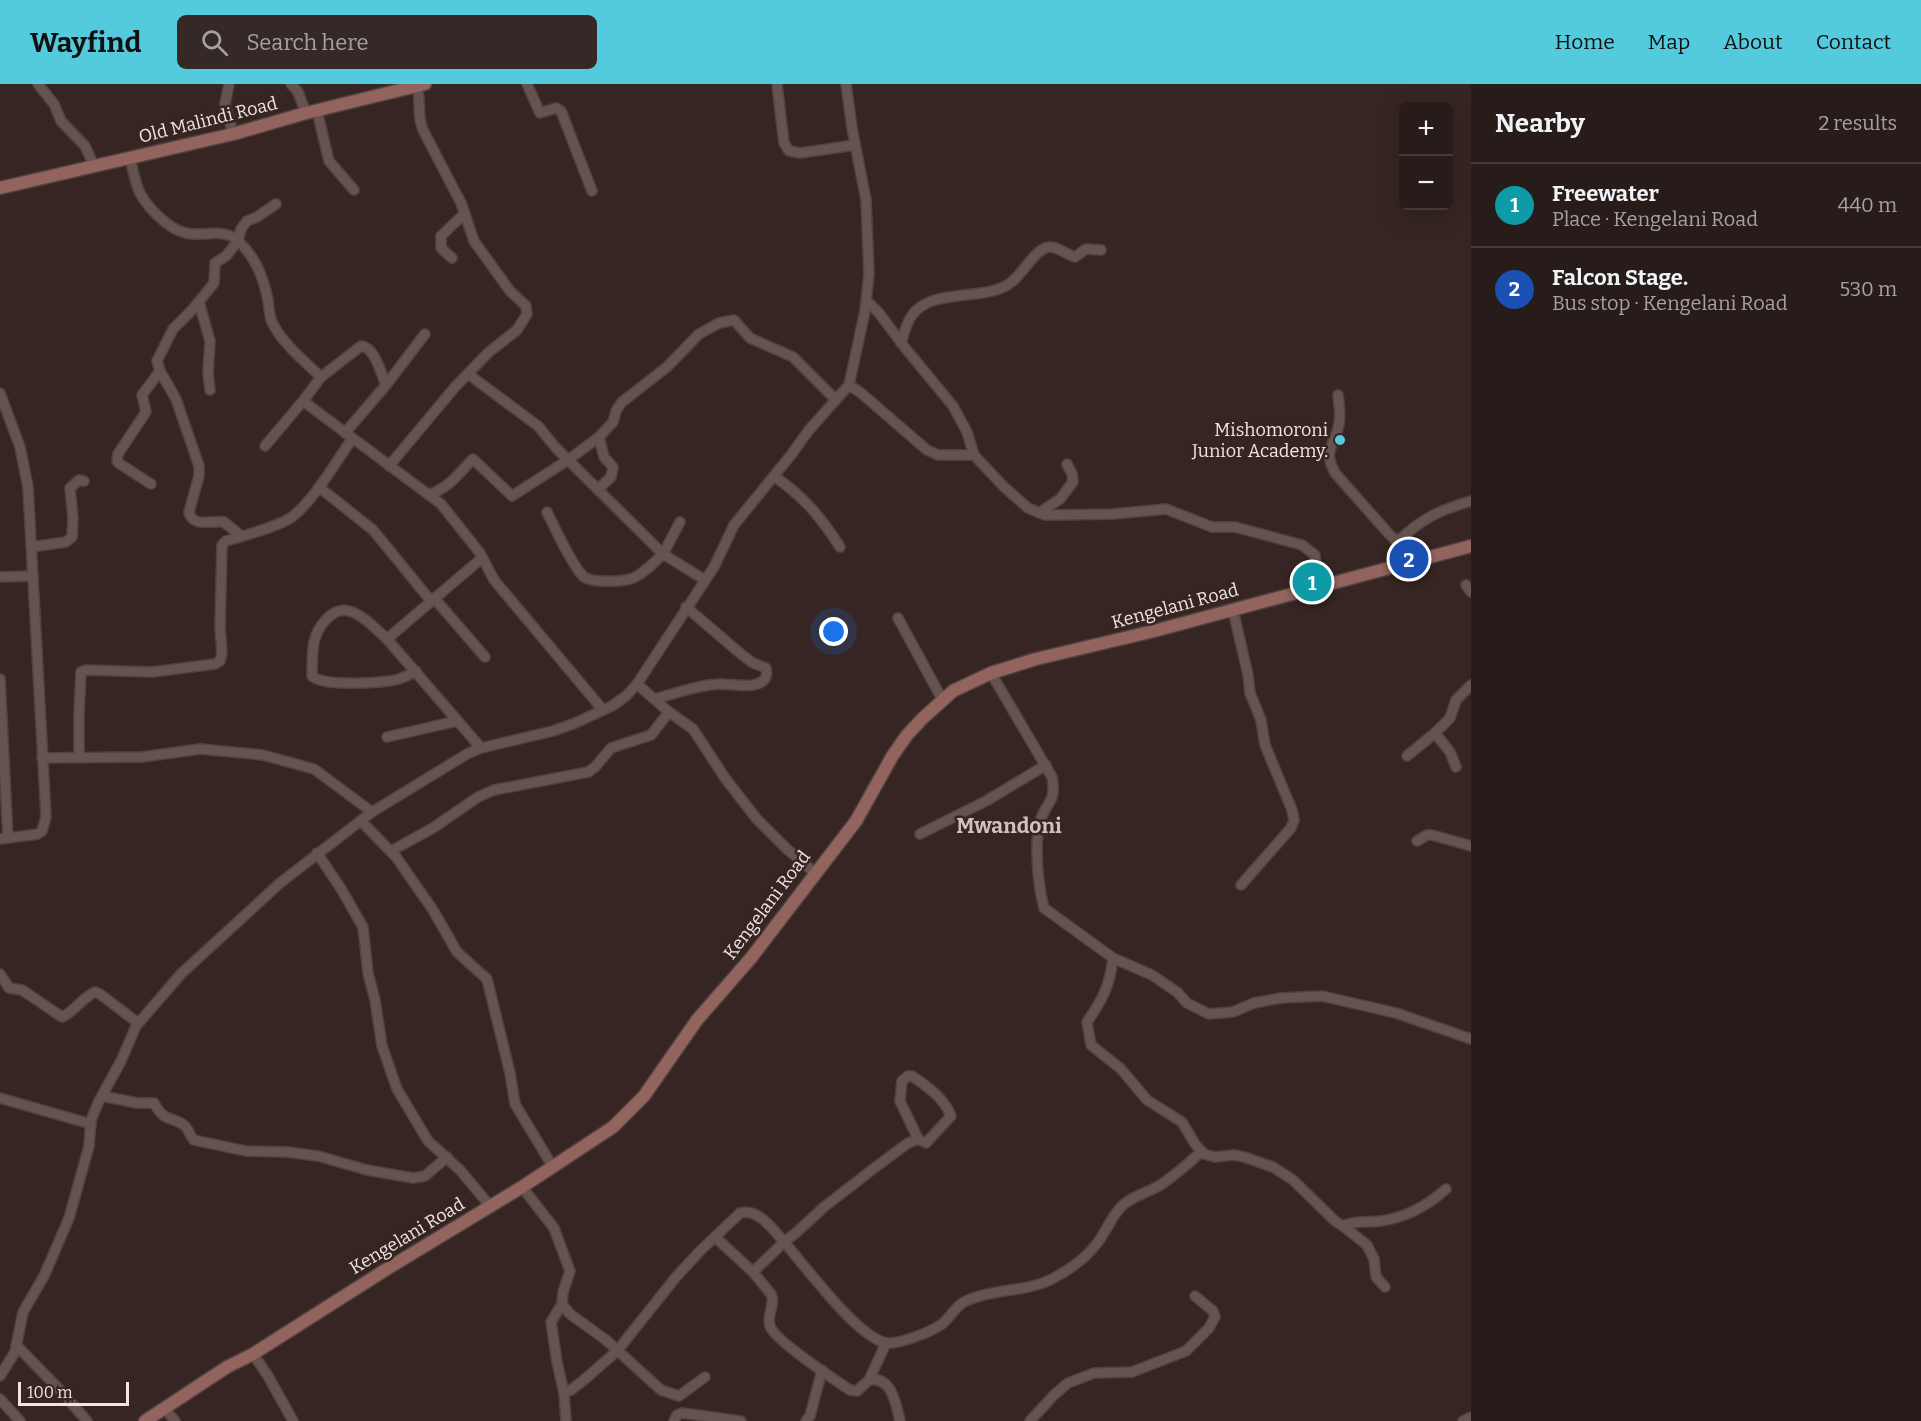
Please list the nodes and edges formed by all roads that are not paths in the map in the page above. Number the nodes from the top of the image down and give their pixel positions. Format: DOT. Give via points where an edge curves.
graph roads {
  1 [pos="38,84"];
  2 [pos="229,84"];
  3 [pos="291,84"];
  4 [pos="527,84"];
  5 [pos="777,84"];
  6 [pos="846,84"];
  7 [pos="422,85"];
  8 [pos="397,87"];
  9 [pos="311,112"];
  10 [pos="233,134"];
  11 [pos="855,145"];
  12 [pos="130,158"];
  13 [pos="94,166"];
  14 [pos="0,188"];
  15 [pos="354,190"];
  16 [pos="592,191"];
  17 [pos="276,204"];
  18 [pos="465,213"];
  19 [pos="238,241"];
  20 [pos="1101,250"];
  21 [pos="452,258"];
  22 [pos="867,301"];
  23 [pos="199,303"];
  24 [pos="425,334"];
  25 [pos="901,343"];
  26 [pos="160,371"];
  27 [pos="468,374"];
  28 [pos="321,377"];
  29 [pos="386,385"];
  30 [pos="849,385"];
  31 [pos="210,390"];
  32 [pos="0,393"];
  33 [pos="1338,395"];
  34 [pos="835,399"];
  35 [pos="303,401"];
  36 [pos="349,436"];
  37 [pos="598,437"];
  38 [pos="265,447"];
  39 [pos="974,455"];
  40 [pos="568,460"];
  41 [pos="1067,464"];
  42 [pos="389,466"];
  43 [pos="774,476"];
  44 [pos="84,481"];
  45 [pos="151,484"];
  46 [pos="319,487"];
  47 [pos="598,489"];
  48 [pos="430,494"];
  49 [pos="1471,501"];
  50 [pos="547,512"];
  51 [pos="1039,513"];
  52 [pos="680,522"];
  53 [pos="241,536"];
  54 [pos="1397,542"];
  55 [pos="1471,546"];
  56 [pos="31,547"];
  57 [pos="840,547"];
  58 [pos="663,555"];
  59 [pos="482,558"];
  60 [pos="1417,561"];
  61 [pos="33,576"];
  62 [pos="0,577"];
  63 [pos="705,580"];
  64 [pos="1315,587"];
  65 [pos="433,599"];
  66 [pos="686,607"];
  67 [pos="1233,610"];
  68 [pos="898,618"];
  69 [pos="387,639"];
  70 [pos="485,657"];
  71 [pos="416,671"];
  72 [pos="991,673"];
  73 [pos="0,679"];
  74 [pos="637,684"];
  75 [pos="1471,685"];
  76 [pos="655,699"];
  77 [pos="942,699"];
  78 [pos="0,705"];
  79 [pos="603,710"];
  80 [pos="669,712"];
  81 [pos="457,721"];
  82 [pos="1435,733"];
  83 [pos="387,737"];
  84 [pos="481,748"];
  85 [pos="1407,756"];
  86 [pos="79,757"];
  87 [pos="42,758"];
  88 [pos="1046,765"];
  89 [pos="1456,767"];
  90 [pos="372,812"];
  91 [pos="361,821"];
  92 [pos="920,834"];
  93 [pos="4,839"];
  94 [pos="1417,841"];
  95 [pos="1471,846"];
  96 [pos="391,851"];
  97 [pos="317,853"];
  98 [pos="815,873"];
  99 [pos="1241,885"];
  100 [pos="1113,958"];
  101 [pos="0,974"];
  102 [pos="138,1023"];
  103 [pos="1471,1038"];
  104 [pos="102,1096"];
  105 [pos="0,1098"];
  106 [pos="91,1124"];
  107 [pos="918,1139"];
  108 [pos="1201,1152"];
  109 [pos="447,1157"];
  110 [pos="553,1167"];
  111 [pos="522,1188"];
  112 [pos="1446,1189"];
  113 [pos="490,1206"];
  114 [pos="1343,1226"];
  115 [pos="715,1237"];
  116 [pos="784,1242"];
  117 [pos="753,1272"];
  118 [pos="1385,1287"];
  119 [pos="1195,1296"];
  120 [pos="562,1304"];
  121 [pos="886,1343"];
  122 [pos="16,1345"];
  123 [pos="616,1351"];
  124 [pos="253,1354"];
  125 [pos="822,1370"];
  126 [pos="0,1376"];
  127 [pos="705,1377"];
  128 [pos="869,1380"];
  129 [pos="564,1393"];
  130 [pos="674,1396"];
  131 [pos="0,1399"];
  132 [pos="165,1409"];
  133 [pos="677,1417"];
  134 [pos="1471,1417"];
  135 [pos="20,1421"];
  136 [pos="87,1421"];
  137 [pos="146,1421"];
  138 [pos="176,1421"];
  139 [pos="293,1421"];
  140 [pos="566,1421"];
  141 [pos="741,1421"];
  142 [pos="808,1421"];
  143 [pos="900,1421"];
  144 [pos="1030,1421"];
  145 [pos="1463,1421"];
  1 -- 13 [label="street" via="54,104 61,121 85,146"];
  2 -- 10 [label="street" via="225,104"];
  3 -- 9 [label="street"];
  4 -- 16 [label="street" via="540,113 556,108 561,111"];
  5 -- 11 [label="street" via="784,143 789,151"];
  6 -- 11 [label="street"];
  7 -- 8 [label="main road, Old Malindi Road"];
  7 -- 18 [label="street" via="423,130"];
  8 -- 9 [label="main road, Old Malindi Road"];
  9 -- 10 [label="main road, Old Malindi Road"];
  9 -- 15 [label="street" via="329,161"];
  10 -- 12 [label="main road, Old Malindi Road"];
  11 -- 22 [label="street" via="866,200"];
  12 -- 13 [label="main road, Old Malindi Road"];
  12 -- 19 [label="street" via="139,192 164,221 190,235 224,233"];
  13 -- 14 [label="main road, Old Malindi Road"];
  17 -- 19 [label="street" via="248,221"];
  18 -- 21 [label="street" via="441,236 441,248"];
  18 -- 27 [label="street" via="474,241 510,291 526,306 527,314 512,335"];
  19 -- 23 [label="street" via="215,263 214,283"];
  19 -- 28 [label="street" via="260,270 273,323"];
  20 -- 25 [label="street" via="1086,249 1075,257 1052,247 1044,248 1014,282 1000,289 924,305 911,317"];
  22 -- 25 [label="street"];
  22 -- 30 [label="street"];
  23 -- 26 [label="street" via="170,334 157,361"];
  23 -- 31 [label="street" via="210,341"];
  24 -- 29 [label="street"];
  25 -- 39 [label="street" via="958,414"];
  26 -- 45 [label="street" via="142,395 146,412 117,461"];
  26 -- 53 [label="street" via="176,399 199,466 189,516 205,523 224,522"];
  27 -- 40 [label="street" via="538,426"];
  27 -- 42 [label="street"];
  28 -- 29 [label="street" via="363,345 371,351"];
  28 -- 35 [label="street"];
  29 -- 36 [label="street"];
  30 -- 34 [label="street"];
  30 -- 39 [label="street" via="927,450"];
  32 -- 56 [label="street" via="22,457"];
  33 -- 54 [label="street" via="1339,424 1328,454 1329,462"];
  34 -- 37 [label="street" via="794,357 750,338 732,320 699,334 667,368 617,407 612,422"];
  34 -- 43 [label="street"];
  35 -- 36 [label="street"];
  35 -- 38 [label="street"];
  36 -- 42 [label="street"];
  36 -- 46 [label="street"];
  37 -- 40 [label="street"];
  37 -- 47 [label="street" via="604,457 613,467 610,477"];
  39 -- 51 [label="street" via="1015,498"];
  40 -- 47 [label="street"];
  40 -- 48 [label="street" via="512,496 473,459 451,483"];
  41 -- 51 [label="street" via="1073,482 1060,499"];
  42 -- 48 [label="street"];
  43 -- 57 [label="street" via="811,507"];
  43 -- 63 [label="street" via="734,525"];
  44 -- 56 [label="street" via="78,480 70,488 72,537 66,542"];
  46 -- 53 [label="street" via="291,517"];
  46 -- 65 [label="street" via="372,530"];
  47 -- 58 [label="street"];
  48 -- 59 [label="street"];
  49 -- 54 [label="street" via="1432,514"];
  50 -- 58 [label="street" via="578,570 588,578 630,580"];
  51 -- 64 [label="street" via="1092,515 1166,509 1212,527 1235,526 1302,545 1313,553"];
  52 -- 58 [label="street"];
  53 -- 86 [label="street" via="221,548 220,661 170,671 83,671"];
  54 -- 60 [label="street"];
  55 -- 60 [label="main road, Kengelani Road"];
  56 -- 61 [label="street"];
  58 -- 63 [label="street"];
  59 -- 65 [label="street"];
  59 -- 79 [label="street" via="500,586"];
  60 -- 64 [label="main road, Kengelani Road"];
  61 -- 62 [label="street"];
  61 -- 87 [label="street"];
  63 -- 66 [label="street"];
  64 -- 67 [label="main road, Kengelani Road"];
  65 -- 69 [label="street"];
  65 -- 70 [label="street"];
  66 -- 74 [label="street"];
  66 -- 76 [label="street" via="741,654 766,668 766,677 752,685 719,684"];
  67 -- 72 [label="main road, Kengelani Road"];
  67 -- 99 [label="street" via="1265,745 1294,820"];
  68 -- 77 [label="street"];
  69 -- 71 [label="street"];
  69 -- 71 [label="street" via="356,614 337,611 315,638 312,676 342,683 368,683 399,679"];
  71 -- 81 [label="street"];
  72 -- 77 [label="main road, Kengelani Road"];
  72 -- 88 [label="street"];
  73 -- 78 [label="street"];
  74 -- 76 [label="street"];
  74 -- 79 [label="street" via="620,701"];
  75 -- 82 [label="street"];
  76 -- 80 [label="street"];
  77 -- 98 [label="main road, Kengelani Road" via="901,743 863,811"];
  78 -- 93 [label="street"];
  79 -- 84 [label="street" via="553,731"];
  80 -- 96 [label="street" via="651,735 611,748 588,772 494,790"];
  80 -- 98 [label="street" via="698,734 756,818"];
  81 -- 83 [label="street"];
  81 -- 84 [label="street"];
  82 -- 85 [label="street"];
  82 -- 89 [label="street"];
  84 -- 90 [label="street"];
  86 -- 87 [label="street"];
  86 -- 90 [label="street" via="142,758 200,749 263,755 314,769"];
  87 -- 93 [label="street" via="45,825 32,837"];
  88 -- 92 [label="street"];
  88 -- 100 [label="street" via="1054,789 1039,827 1044,908"];
  90 -- 91 [label="street"];
  91 -- 96 [label="street"];
  91 -- 97 [label="street"];
  94 -- 95 [label="street" via="1432,835"];
  96 -- 110 [label="street" via="458,952 487,979 515,1104"];
  97 -- 102 [label="street" via="181,974"];
  97 -- 109 [label="street" via="363,927 382,1046 397,1089 428,1141"];
  98 -- 110 [label="main road, Kengelani Road" via="751,958 697,1020 633,1108 613,1127"];
  100 -- 103 [label="street" via="1152,975 1187,1003 1209,1014 1233,1012 1281,998 1322,996 1396,1013"];
  100 -- 108 [label="street" via="1107,989 1087,1022 1091,1045 1121,1069 1147,1100 1182,1122"];
  101 -- 102 [label="street" via="9,988 20,989 62,1017 95,992"];
  102 -- 104 [label="street"];
  104 -- 106 [label="street"];
  104 -- 109 [label="street" via="154,1103 165,1118 185,1126 194,1140 246,1151 318,1156 413,1178 425,1176"];
  105 -- 106 [label="street"];
  106 -- 122 [label="street" via="89,1146 69,1218 24,1312"];
  107 -- 107 [label="street" via="927,1142 951,1116 936,1094 908,1076 902,1081 899,1099"];
  107 -- 116 [label="street" via="873,1169"];
  108 -- 114 [label="street" via="1215,1157 1245,1157 1273,1167"];
  108 -- 121 [label="street" via="1161,1185 1124,1204 1084,1258 1067,1270 1032,1287 963,1303 930,1331"];
  109 -- 113 [label="street"];
  110 -- 111 [label="main road, Kengelani Road"];
  111 -- 113 [label="main road, Kengelani Road"];
  111 -- 120 [label="street" via="554,1228 568,1264 570,1276"];
  112 -- 114 [label="street" via="1427,1205 1396,1218 1352,1221"];
  113 -- 124 [label="main road, Kengelani Road"];
  114 -- 118 [label="street" via="1367,1245 1376,1277"];
  115 -- 116 [label="street" via="740,1213 751,1211"];
  115 -- 117 [label="street"];
  115 -- 123 [label="street" via="676,1277"];
  116 -- 117 [label="street"];
  116 -- 121 [label="street" via="849,1318"];
  117 -- 125 [label="street" via="773,1297 770,1327 800,1356"];
  119 -- 144 [label="street" via="1215,1317 1186,1351 1132,1372 1094,1373 1068,1383"];
  120 -- 123 [label="street"];
  120 -- 129 [label="street" via="551,1322"];
  121 -- 128 [label="street"];
  122 -- 126 [label="street"];
  122 -- 136 [label="street"];
  123 -- 129 [label="street"];
  123 -- 130 [label="street" via="661,1390"];
  124 -- 132 [label="main road, Kengelani Road"];
  124 -- 139 [label="street"];
  125 -- 128 [label="street" via="854,1392"];
  125 -- 142 [label="street"];
  127 -- 130 [label="street"];
  128 -- 143 [label="street" via="880,1381 892,1391"];
  129 -- 140 [label="street"];
  130 -- 133 [label="street"];
  131 -- 135 [label="street"];
  132 -- 137 [label="main road, Kengelani Road"];
  132 -- 138 [label="street"];
  133 -- 141 [label="street"];
  134 -- 145 [label="street"];
}
